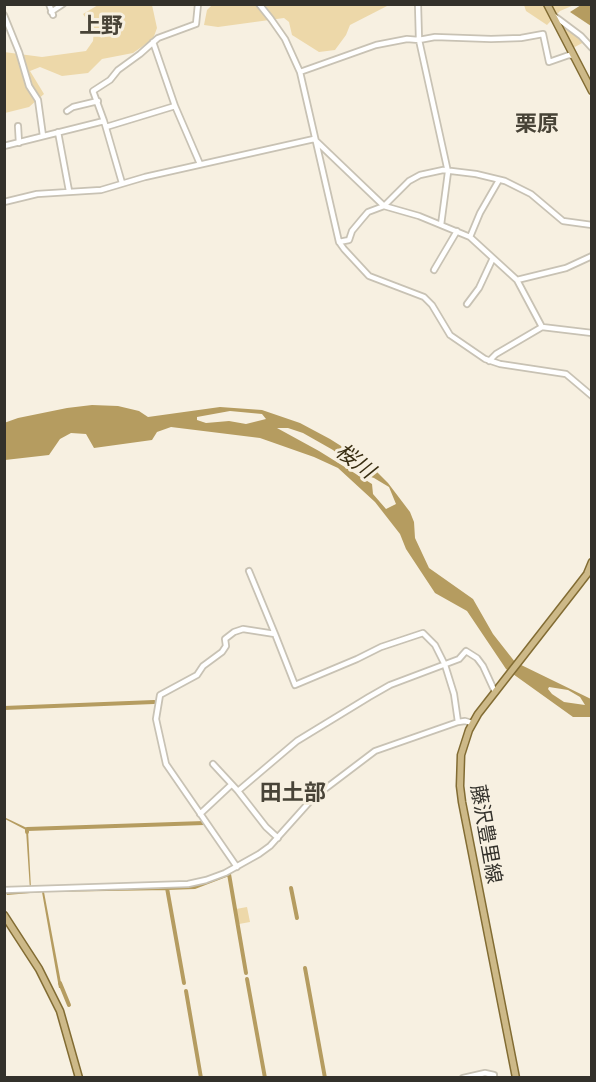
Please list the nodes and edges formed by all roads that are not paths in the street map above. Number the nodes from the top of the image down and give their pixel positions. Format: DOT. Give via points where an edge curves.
graph roads {
  1 [pos="49,4"];
  2 [pos="63,4"];
  3 [pos="198,4"];
  4 [pos="259,4"];
  5 [pos="418,4"];
  6 [pos="547,4"];
  7 [pos="551,14"];
  8 [pos="4,15"];
  9 [pos="419,40"];
  10 [pos="153,42"];
  11 [pos="591,44"];
  12 [pos="573,57"];
  13 [pos="300,72"];
  14 [pos="591,91"];
  15 [pos="98,101"];
  16 [pos="175,106"];
  17 [pos="66,111"];
  18 [pos="105,124"];
  19 [pos="18,126"];
  20 [pos="58,132"];
  21 [pos="43,136"];
  22 [pos="314,139"];
  23 [pos="19,143"];
  24 [pos="4,146"];
  25 [pos="200,164"];
  26 [pos="448,172"];
  27 [pos="500,180"];
  28 [pos="122,183"];
  29 [pos="69,191"];
  30 [pos="4,202"];
  31 [pos="384,206"];
  32 [pos="441,225"];
  33 [pos="591,225"];
  34 [pos="456,231"];
  35 [pos="470,237"];
  36 [pos="339,242"];
  37 [pos="591,256"];
  38 [pos="493,258"];
  39 [pos="434,270"];
  40 [pos="518,280"];
  41 [pos="467,304"];
  42 [pos="542,327"];
  43 [pos="591,333"];
  44 [pos="489,362"];
  45 [pos="591,396"];
  46 [pos="591,562"];
  47 [pos="249,571"];
  48 [pos="274,634"];
  49 [pos="445,665"];
  50 [pos="496,691"];
  51 [pos="458,722"];
  52 [pos="472,723"];
  53 [pos="213,764"];
  54 [pos="231,785"];
  55 [pos="238,791"];
  56 [pos="200,814"];
  57 [pos="278,838"];
  58 [pos="237,867"];
  59 [pos="4,891"];
  60 [pos="4,915"];
  61 [pos="79,1077"];
  62 [pos="463,1077"];
  63 [pos="494,1077"];
  64 [pos="516,1077"];
  1 -- 2 [label="street" via="52,13"];
  3 -- 10 [label="street" via="196,24"];
  4 -- 13 [label="street" via="285,39"];
  5 -- 9 [label="street"];
  6 -- 7 [label="main road"];
  7 -- 11 [label="street"];
  7 -- 12 [label="main road"];
  8 -- 21 [label="street" via="28,86 38,100"];
  9 -- 12 [label="street" via="543,34 549,62"];
  9 -- 13 [label="street" via="376,45"];
  9 -- 26 [label="street"];
  10 -- 15 [label="street" via="93,91"];
  10 -- 16 [label="street"];
  12 -- 14 [label="main road"];
  13 -- 22 [label="street"];
  15 -- 17 [label="street"];
  15 -- 18 [label="street"];
  16 -- 18 [label="street"];
  16 -- 25 [label="street"];
  18 -- 20 [label="street"];
  18 -- 28 [label="street"];
  19 -- 23 [label="street"];
  20 -- 21 [label="street"];
  20 -- 29 [label="street"];
  21 -- 23 [label="street"];
  22 -- 25 [label="street"];
  22 -- 31 [label="street"];
  22 -- 36 [label="street"];
  23 -- 24 [label="street"];
  25 -- 28 [label="street"];
  26 -- 27 [label="street"];
  26 -- 31 [label="street" via="433,171 408,181"];
  26 -- 32 [label="street"];
  27 -- 33 [label="street" via="531,194 563,221"];
  27 -- 35 [label="street"];
  28 -- 29 [label="street" via="101,190"];
  29 -- 30 [label="street"];
  31 -- 32 [label="street"];
  31 -- 36 [label="street" via="369,212 349,240"];
  32 -- 34 [label="street"];
  34 -- 35 [label="street"];
  34 -- 39 [label="street"];
  35 -- 38 [label="street"];
  36 -- 44 [label="street" via="369,276 424,297 450,335"];
  37 -- 40 [label="street" via="566,268"];
  38 -- 40 [label="street"];
  38 -- 41 [label="street"];
  40 -- 42 [label="street"];
  42 -- 43 [label="street"];
  42 -- 44 [label="street"];
  44 -- 45 [label="street" via="566,374"];
  46 -- 50 [label="main road, 藤沢豊里線" via="587,574"];
  47 -- 48 [label="street"];
  48 -- 49 [label="street" via="295,685 423,633 435,645"];
  48 -- 56 [label="street" via="243,629 234,632 225,639 222,652 197,675 160,695 156,719 166,764"];
  49 -- 50 [label="street" via="466,651 483,666"];
  49 -- 51 [label="street"];
  49 -- 55 [label="street" via="369,696 297,741"];
  50 -- 52 [label="main road, 藤沢豊里線"];
  51 -- 52 [label="street"];
  51 -- 57 [label="street" via="386,746 364,758 313,798"];
  52 -- 64 [label="main road, 藤沢豊里線" via="465,740 459,786"];
  53 -- 54 [label="street"];
  54 -- 55 [label="street"];
  54 -- 56 [label="street"];
  55 -- 57 [label="street"];
  56 -- 58 [label="street"];
  57 -- 58 [label="street"];
  58 -- 59 [label="street" via="188,884"];
  60 -- 61 [label="main road" via="51,990"];
  62 -- 63 [label="street" via="485,1073"];
}
